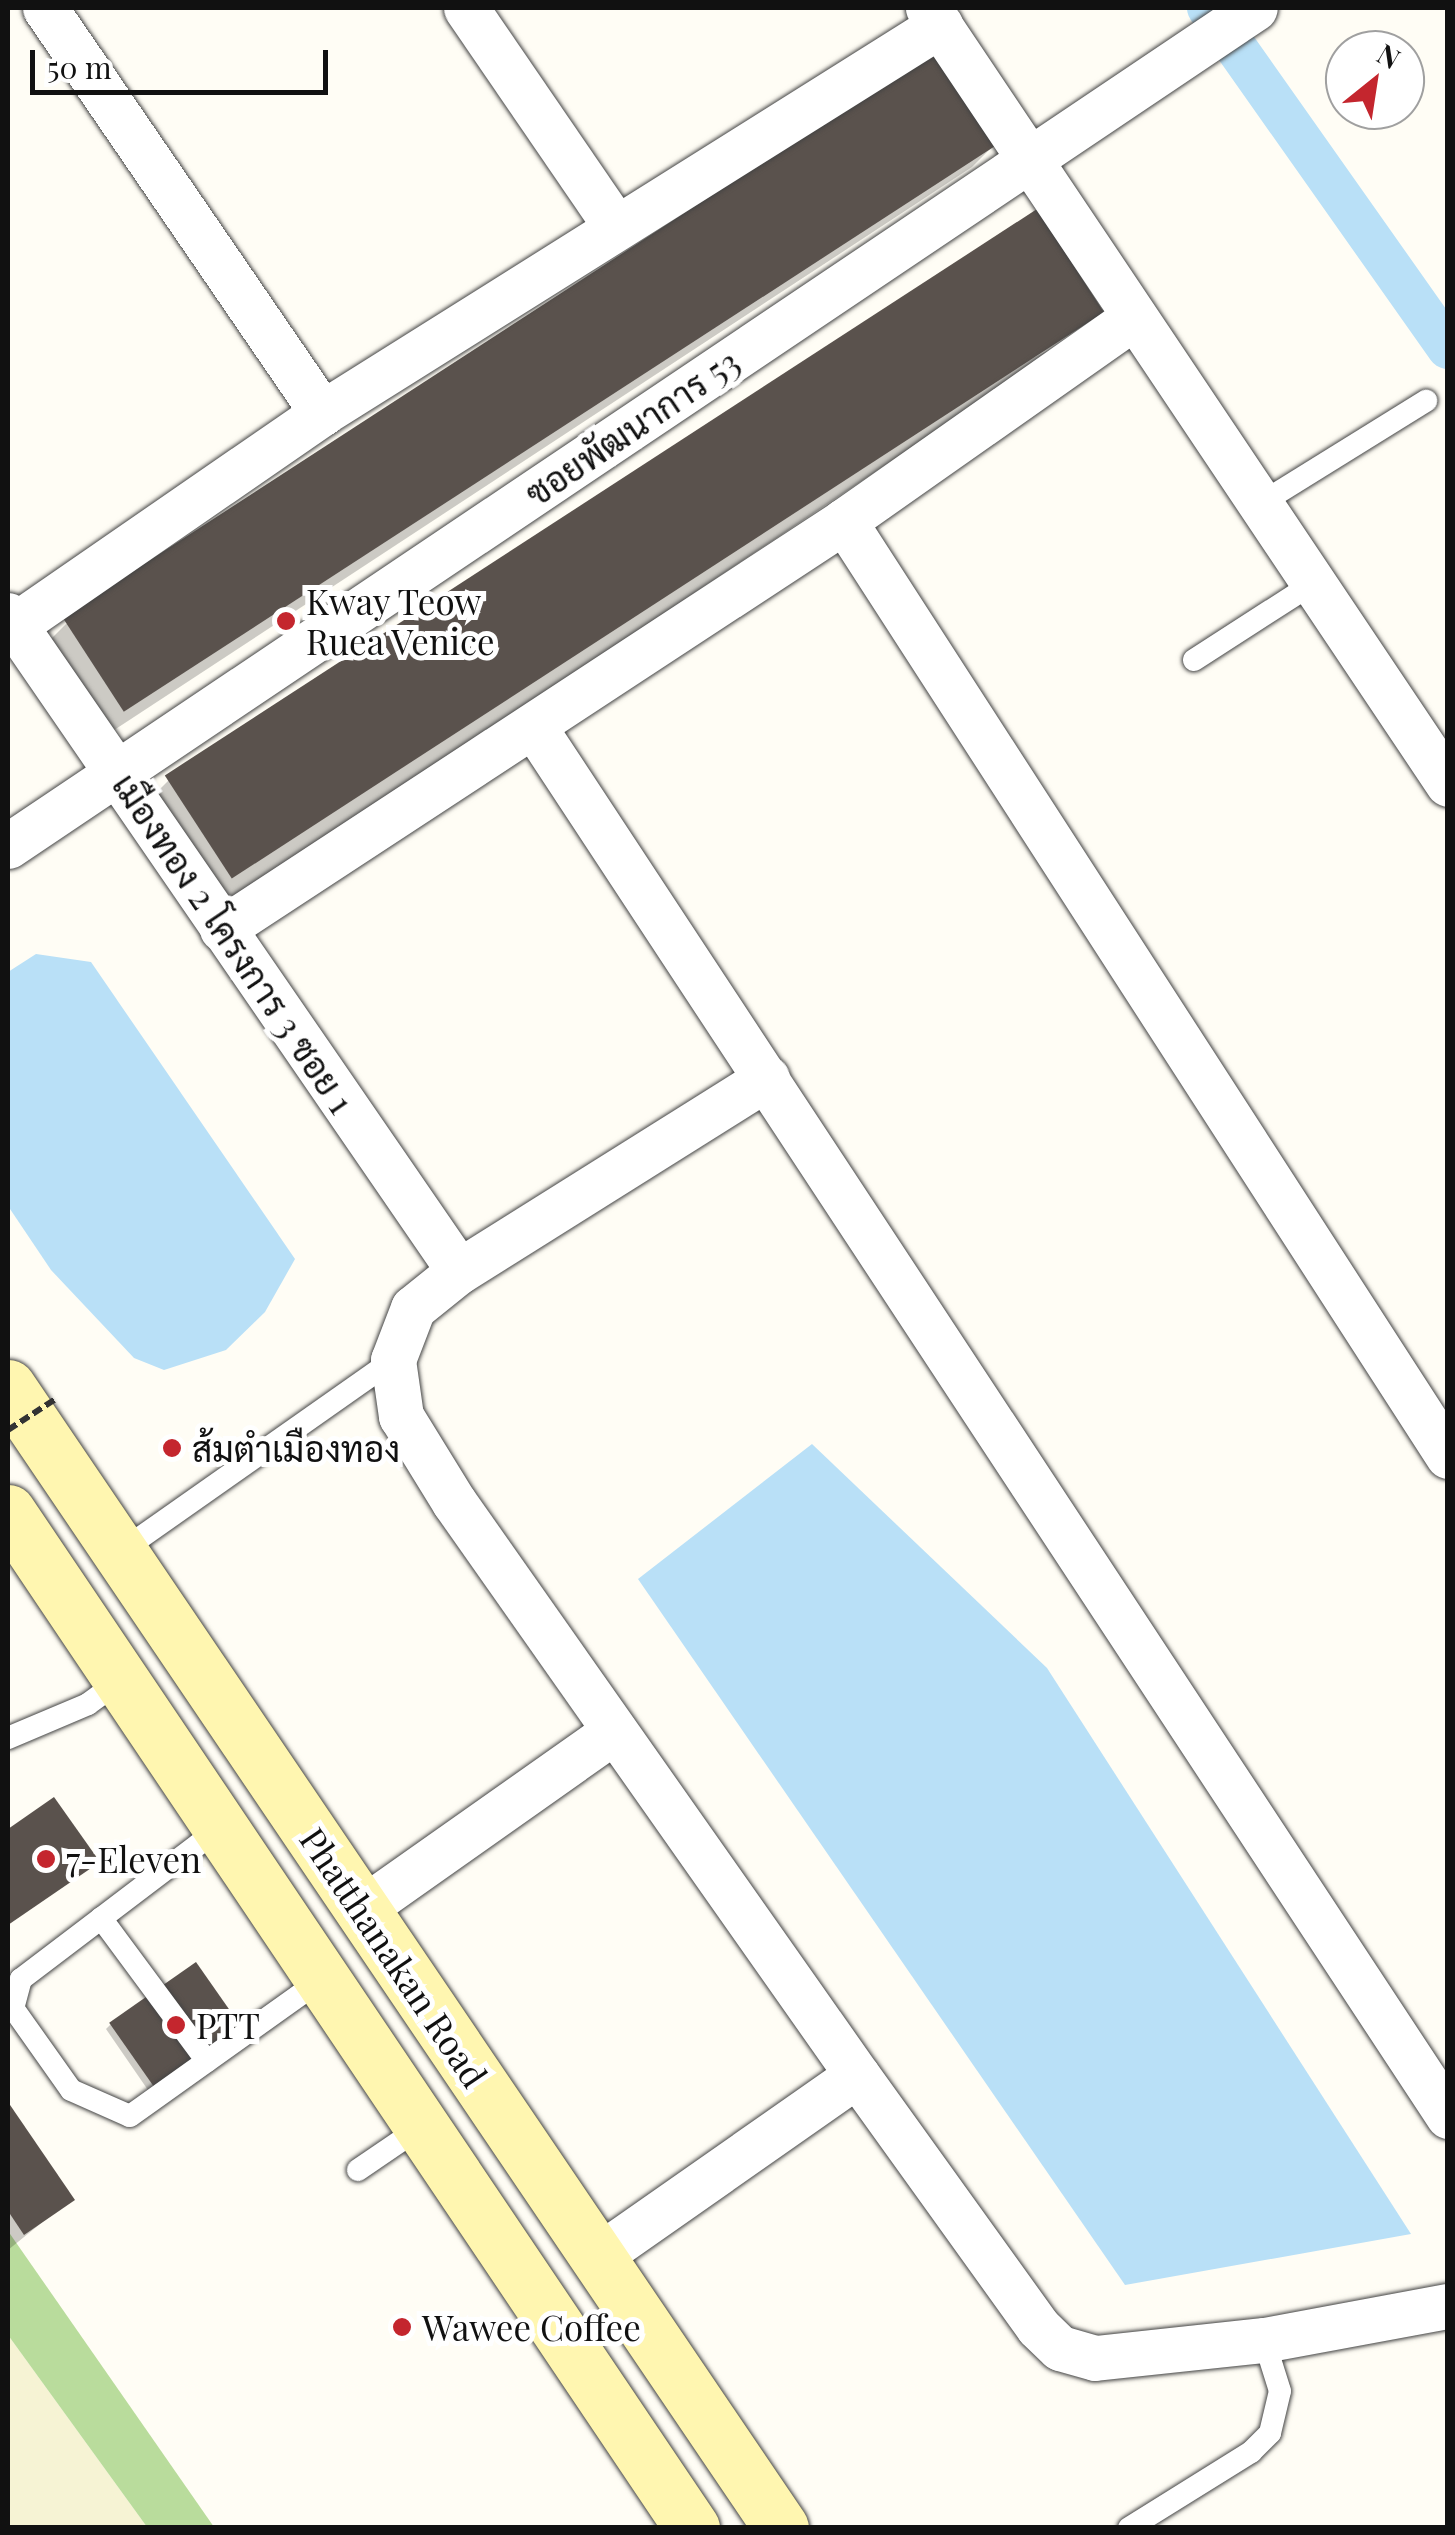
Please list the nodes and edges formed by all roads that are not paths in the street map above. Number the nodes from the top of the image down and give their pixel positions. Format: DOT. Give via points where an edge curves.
graph roads {
  1 [pos="45,8"];
  2 [pos="466,8"];
  3 [pos="1255,8"];
  4 [pos="934,16"];
  5 [pos="1030,159"];
  6 [pos="614,224"];
  7 [pos="1134,317"];
  8 [pos="1426,400"];
  9 [pos="322,413"];
  10 [pos="1258,505"];
  11 [pos="844,521"];
  12 [pos="1312,584"];
  13 [pos="11,620"];
  14 [pos="1194,660"];
  15 [pos="534,727"];
  16 [pos="118,772"];
  17 [pos="1448,784"];
  18 [pos="8,846"];
  19 [pos="222,929"];
  20 [pos="767,1078"];
  21 [pos="460,1271"];
  22 [pos="393,1360"];
  23 [pos="32,1392"];
  24 [pos="1448,1456"];
  25 [pos="9,1521"];
  26 [pos="120,1552"];
  27 [pos="120,1680"];
  28 [pos="614,1731"];
  29 [pos="8,1738"];
  30 [pos="220,1828"];
  31 [pos="362,1909"];
  32 [pos="101,1918"];
  33 [pos="322,1978"];
  34 [pos="207,2060"];
  35 [pos="857,2076"];
  36 [pos="483,2088"];
  37 [pos="1448,2116"];
  38 [pos="422,2126"];
  39 [pos="358,2170"];
  40 [pos="597,2257"];
  41 [pos="1448,2306"];
  42 [pos="1264,2340"];
  43 [pos="692,2528"];
  44 [pos="781,2528"];
  45 [pos="1129,2528"];
  1 -- 9 [label="street"];
  2 -- 6 [label="street"];
  3 -- 5 [label="street, ซอยพัฒนาการ 53"];
  4 -- 5 [label="street"];
  4 -- 6 [label="street"];
  5 -- 7 [label="street"];
  5 -- 16 [label="street, ซอยพัฒนาการ 53"];
  6 -- 9 [label="street"];
  7 -- 10 [label="street"];
  7 -- 11 [label="street"];
  8 -- 10 [label="lane"];
  9 -- 13 [label="street"];
  10 -- 12 [label="street"];
  11 -- 15 [label="street"];
  11 -- 24 [label="street"];
  12 -- 14 [label="lane"];
  12 -- 17 [label="street"];
  13 -- 16 [label="street, เมืองทอง 2 โครงการ 3 ซอย 1"];
  15 -- 19 [label="street"];
  15 -- 20 [label="street"];
  16 -- 18 [label="street, ซอยพัฒนาการ 53"];
  16 -- 19 [label="street, เมืองทอง 2 โครงการ 3 ซอย 1"];
  19 -- 21 [label="street, เมืองทอง 2 โครงการ 3 ซอย 1"];
  20 -- 21 [label="street"];
  20 -- 37 [label="street"];
  21 -- 22 [label="street" via="413,1308"];
  22 -- 26 [label="lane"];
  22 -- 28 [label="street" via="400,1416"];
  23 -- 26 [label="main road, Phatthanakan Road"];
  25 -- 27 [label="main road, Phatthanakan Road"];
  26 -- 31 [label="main road, Phatthanakan Road"];
  27 -- 29 [label="lane" via="88,1704"];
  27 -- 30 [label="main road, Phatthanakan Road"];
  28 -- 31 [label="street"];
  28 -- 35 [label="street"];
  30 -- 32 [label="lane"];
  30 -- 33 [label="main road, Phatthanakan Road"];
  31 -- 36 [label="main road, Phatthanakan Road"];
  32 -- 34 [label="lane"];
  32 -- 34 [label="lane" via="22,1980 12,2008 71,2090 130,2116"];
  33 -- 34 [label="lane"];
  33 -- 38 [label="main road, Phatthanakan Road"];
  35 -- 40 [label="street"];
  35 -- 42 [label="street" via="1038,2327 1060,2348 1096,2358"];
  36 -- 38 [label="main road"];
  36 -- 40 [label="main road, Phatthanakan Road"];
  38 -- 39 [label="lane"];
  38 -- 43 [label="main road, Phatthanakan Road"];
  40 -- 44 [label="main road, Phatthanakan Road"];
  41 -- 42 [label="street" via="1404,2320"];
  42 -- 45 [label="lane" via="1280,2391 1270,2433"];
}
